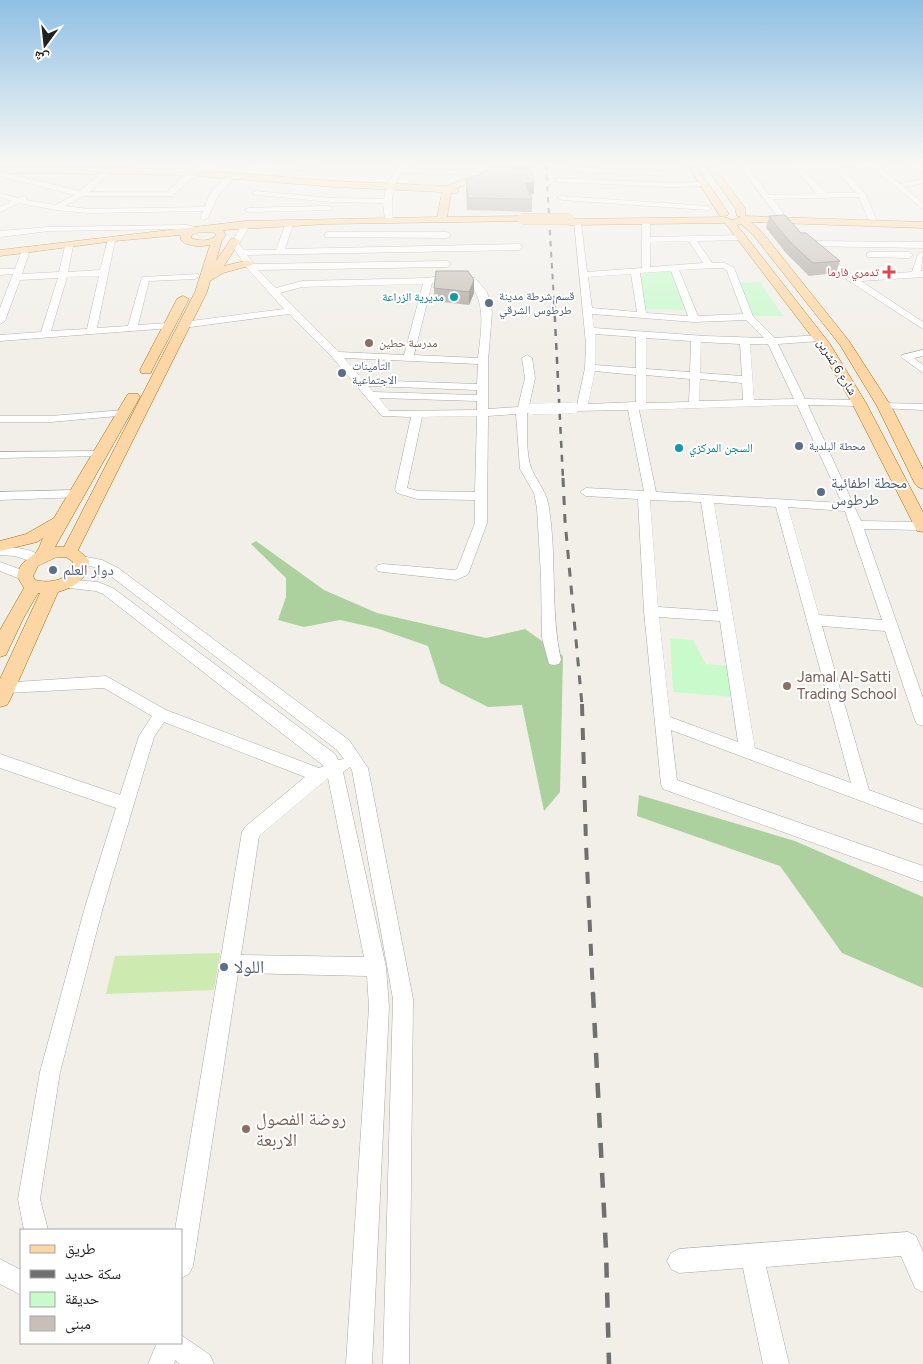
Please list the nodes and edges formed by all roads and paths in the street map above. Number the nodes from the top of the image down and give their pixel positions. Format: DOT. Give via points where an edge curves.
graph roads {
  1 [pos="95,228"];
  2 [pos="127,228"];
  3 [pos="188,228"];
  4 [pos="204,228"];
  5 [pos="237,228"];
  6 [pos="244,228"];
  7 [pos="288,228"];
  8 [pos="328,228"];
  9 [pos="389,228"];
  10 [pos="447,228"];
  11 [pos="574,228"];
  12 [pos="646,228"];
  13 [pos="734,228"];
  14 [pos="752,228"];
  15 [pos="794,228"];
  16 [pos="0,234"];
  17 [pos="758,234"];
  18 [pos="203,235"];
  19 [pos="328,235"];
  20 [pos="388,235"];
  21 [pos="447,236"];
  22 [pos="742,237"];
  23 [pos="803,238"];
  24 [pos="692,239"];
  25 [pos="647,240"];
  26 [pos="111,241"];
  27 [pos="235,242"];
  28 [pos="859,244"];
  29 [pos="69,246"];
  30 [pos="519,248"];
  31 [pos="447,249"];
  32 [pos="387,250"];
  33 [pos="327,251"];
  34 [pos="923,251"];
  35 [pos="280,252"];
  36 [pos="25,253"];
  37 [pos="240,253"];
  38 [pos="0,255"];
  39 [pos="447,264"];
  40 [pos="249,265"];
  41 [pos="387,265"];
  42 [pos="325,266"];
  43 [pos="709,266"];
  44 [pos="880,266"];
  45 [pos="674,268"];
  46 [pos="640,270"];
  47 [pos="0,272"];
  48 [pos="104,273"];
  49 [pos="18,274"];
  50 [pos="919,274"];
  51 [pos="585,275"];
  52 [pos="63,276"];
  53 [pos="448,277"];
  54 [pos="852,279"];
  55 [pos="204,280"];
  56 [pos="428,281"];
  57 [pos="386,283"];
  58 [pos="324,284"];
  59 [pos="10,293"];
  60 [pos="0,294"];
  61 [pos="275,295"];
  62 [pos="291,311"];
  63 [pos="588,311"];
  64 [pos="642,315"];
  65 [pos="258,316"];
  66 [pos="749,316"];
  67 [pos="694,319"];
  68 [pos="0,321"];
  69 [pos="183,325"];
  70 [pos="922,325"];
  71 [pos="168,326"];
  72 [pos="132,329"];
  73 [pos="590,331"];
  74 [pos="91,332"];
  75 [pos="45,334"];
  76 [pos="641,334"];
  77 [pos="0,338"];
  78 [pos="696,338"];
  79 [pos="820,338"];
  80 [pos="745,340"];
  81 [pos="772,341"];
  82 [pos="923,353"];
  83 [pos="336,355"];
  84 [pos="408,358"];
  85 [pos="528,358"];
  86 [pos="345,365"];
  87 [pos="483,365"];
  88 [pos="590,368"];
  89 [pos="923,370"];
  90 [pos="640,371"];
  91 [pos="695,376"];
  92 [pos="748,380"];
  93 [pos="359,383"];
  94 [pos="484,387"];
  95 [pos="370,395"];
  96 [pos="484,398"];
  97 [pos="802,402"];
  98 [pos="749,403"];
  99 [pos="859,403"];
  100 [pos="694,404"];
  101 [pos="637,405"];
  102 [pos="884,406"];
  103 [pos="923,407"];
  104 [pos="578,408"];
  105 [pos="525,410"];
  106 [pos="483,413"];
  107 [pos="124,414"];
  108 [pos="417,415"];
  109 [pos="0,419"];
  110 [pos="100,454"];
  111 [pos="0,455"];
  112 [pos="923,484"];
  113 [pos="586,492"];
  114 [pos="77,494"];
  115 [pos="0,496"];
  116 [pos="480,496"];
  117 [pos="647,496"];
  118 [pos="707,499"];
  119 [pos="781,503"];
  120 [pos="850,507"];
  121 [pos="60,520"];
  122 [pos="922,523"];
  123 [pos="858,525"];
  124 [pos="0,546"];
  125 [pos="0,551"];
  126 [pos="75,556"];
  127 [pos="39,557"];
  128 [pos="0,566"];
  129 [pos="383,568"];
  130 [pos="44,583"];
  131 [pos="651,611"];
  132 [pos="726,617"];
  133 [pos="814,620"];
  134 [pos="892,626"];
  135 [pos="0,650"];
  136 [pos="554,660"];
  137 [pos="3,693"];
  138 [pos="161,714"];
  139 [pos="923,720"];
  140 [pos="663,721"];
  141 [pos="748,752"];
  142 [pos="0,761"];
  143 [pos="354,761"];
  144 [pos="327,771"];
  145 [pos="862,794"];
  146 [pos="126,804"];
  147 [pos="923,817"];
  148 [pos="923,874"];
  149 [pos="230,964"];
  150 [pos="376,967"];
  151 [pos="36,1229"];
  152 [pos="752,1256"];
  153 [pos="182,1260"];
  154 [pos="679,1261"];
  155 [pos="0,1271"];
  156 [pos="923,1280"];
  157 [pos="20,1281"];
  158 [pos="170,1344"];
  159 [pos="171,1344"];
  160 [pos="161,1364"];
  161 [pos="200,1364"];
  162 [pos="360,1364"];
  163 [pos="396,1364"];
  164 [pos="776,1364"];
  1 -- 2 [label="street"];
  1 -- 16 [label="street"];
  3 -- 18 [label="street"];
  4 -- 18 [label="street"];
  5 -- 18 [label="main road"];
  6 -- 27 [label="street"];
  7 -- 35 [label="street"];
  8 -- 19 [label="street"];
  9 -- 20 [label="street"];
  10 -- 21 [label="street"];
  11 -- 51 [label="street"];
  12 -- 25 [label="street"];
  13 -- 22 [label="main road, شارع 6 تشرين"];
  14 -- 17 [label="main road, شارع 6 تشرين"];
  15 -- 23 [label="street"];
  17 -- 22 [label="main road"];
  17 -- 102 [label="main road, شارع 6 تشرين" via="845,344"];
  18 -- 26 [label="main road"];
  18 -- 38 [label="main road" via="115,238"];
  18 -- 55 [label="main road"];
  18 -- 55 [label="main road" via="200,249"];
  19 -- 20 [label="street"];
  19 -- 33 [label="street"];
  20 -- 21 [label="street"];
  20 -- 32 [label="street"];
  21 -- 31 [label="street"];
  22 -- 24 [label="street"];
  22 -- 79 [label="main road, شارع 6 تشرين"];
  23 -- 28 [label="street"];
  23 -- 54 [label="street"];
  24 -- 25 [label="street"];
  24 -- 43 [label="street"];
  25 -- 46 [label="street"];
  26 -- 29 [label="main road"];
  26 -- 48 [label="street"];
  27 -- 37 [label="street"];
  27 -- 55 [label="main road"];
  28 -- 34 [label="street"];
  28 -- 44 [label="street"];
  29 -- 36 [label="main road"];
  29 -- 52 [label="street"];
  30 -- 31 [label="street"];
  31 -- 32 [label="street"];
  31 -- 39 [label="street"];
  32 -- 33 [label="street"];
  32 -- 41 [label="street"];
  33 -- 35 [label="street"];
  33 -- 42 [label="street"];
  34 -- 44 [label="street"];
  34 -- 50 [label="street"];
  35 -- 37 [label="street"];
  36 -- 38 [label="main road"];
  36 -- 49 [label="street"];
  37 -- 40 [label="street"];
  39 -- 41 [label="street"];
  39 -- 53 [label="street"];
  40 -- 42 [label="street"];
  40 -- 55 [label="main road" via="227,268"];
  40 -- 61 [label="street"];
  41 -- 42 [label="street"];
  41 -- 57 [label="street"];
  42 -- 58 [label="street"];
  43 -- 45 [label="street"];
  43 -- 66 [label="street" via="730,270"];
  44 -- 50 [label="street"];
  44 -- 54 [label="street"];
  45 -- 46 [label="street"];
  45 -- 67 [label="street"];
  46 -- 51 [label="street"];
  46 -- 64 [label="street"];
  47 -- 49 [label="street"];
  48 -- 52 [label="street"];
  48 -- 74 [label="street"];
  49 -- 52 [label="street"];
  49 -- 59 [label="street"];
  51 -- 63 [label="street"];
  52 -- 75 [label="street"];
  53 -- 56 [label="street"];
  53 -- 87 [label="street" via="472,280 482,292 487,312"];
  54 -- 70 [label="street"];
  55 -- 69 [label="main road"];
  55 -- 71 [label="main road" via="187,292"];
  55 -- 72 [label="street" via="145,279"];
  56 -- 57 [label="street"];
  56 -- 84 [label="street"];
  57 -- 58 [label="street"];
  58 -- 61 [label="street" via="302,284"];
  59 -- 60 [label="street"];
  59 -- 68 [label="street"];
  61 -- 62 [label="street"];
  61 -- 65 [label="street"];
  62 -- 65 [label="street"];
  62 -- 83 [label="street"];
  63 -- 64 [label="street"];
  63 -- 73 [label="street"];
  64 -- 67 [label="street"];
  65 -- 69 [label="street"];
  66 -- 67 [label="street"];
  66 -- 81 [label="street"];
  69 -- 126 [label="main road"];
  71 -- 72 [label="street"];
  71 -- 107 [label="main road"];
  72 -- 74 [label="street"];
  73 -- 76 [label="street"];
  73 -- 88 [label="street"];
  74 -- 75 [label="street"];
  75 -- 77 [label="street"];
  76 -- 78 [label="street"];
  76 -- 90 [label="street"];
  78 -- 80 [label="street"];
  78 -- 91 [label="street"];
  79 -- 81 [label="street"];
  79 -- 99 [label="main road, شارع 6 تشرين"];
  80 -- 81 [label="street"];
  80 -- 92 [label="street"];
  81 -- 97 [label="street"];
  82 -- 89 [label="street" via="906,357"];
  83 -- 84 [label="street"];
  83 -- 86 [label="street"];
  84 -- 87 [label="street"];
  85 -- 105 [label="street" via="530,378"];
  86 -- 87 [label="street"];
  86 -- 93 [label="street"];
  87 -- 94 [label="street"];
  88 -- 90 [label="street"];
  88 -- 104 [label="street"];
  90 -- 91 [label="street"];
  90 -- 101 [label="street"];
  91 -- 92 [label="street"];
  91 -- 100 [label="street"];
  92 -- 98 [label="street"];
  93 -- 94 [label="street"];
  93 -- 95 [label="street"];
  94 -- 96 [label="street"];
  95 -- 96 [label="street"];
  95 -- 108 [label="street" via="386,414"];
  96 -- 106 [label="street"];
  97 -- 98 [label="street"];
  97 -- 99 [label="street"];
  97 -- 120 [label="street"];
  98 -- 100 [label="street"];
  99 -- 122 [label="main road, شارع 6 تشرين"];
  100 -- 101 [label="street"];
  101 -- 104 [label="street"];
  101 -- 117 [label="street"];
  102 -- 103 [label="street"];
  102 -- 112 [label="main road, شارع 6 تشرين"];
  104 -- 105 [label="street, bridge"];
  105 -- 106 [label="street"];
  105 -- 136 [label="street" via="524,460 540,493 543,508 549,638"];
  106 -- 108 [label="street"];
  106 -- 116 [label="street"];
  107 -- 109 [label="street"];
  107 -- 110 [label="main road"];
  108 -- 116 [label="street" via="401,490 417,495"];
  110 -- 111 [label="street"];
  110 -- 114 [label="main road"];
  113 -- 117 [label="street"];
  114 -- 115 [label="street"];
  114 -- 121 [label="main road"];
  116 -- 129 [label="street" via="480,523 462,572 456,575"];
  117 -- 118 [label="street"];
  117 -- 131 [label="street"];
  118 -- 119 [label="street"];
  118 -- 132 [label="street"];
  119 -- 120 [label="street"];
  119 -- 133 [label="street"];
  120 -- 123 [label="street"];
  121 -- 124 [label="main road" via="31,538"];
  121 -- 127 [label="main road"];
  122 -- 123 [label="street"];
  123 -- 134 [label="street"];
  125 -- 127 [label="street"];
  126 -- 127 [label="main road" via="56,552"];
  126 -- 130 [label="main road" via="81,564 76,575"];
  126 -- 143 [label="street" via="113,571 342,745"];
  127 -- 130 [label="main road" via="29,565"];
  128 -- 130 [label="street"];
  130 -- 135 [label="main road" via="14,618"];
  130 -- 137 [label="main road"];
  130 -- 144 [label="street" via="98,587 108,591 328,759"];
  131 -- 132 [label="street"];
  131 -- 140 [label="street"];
  132 -- 141 [label="street"];
  133 -- 134 [label="street"];
  133 -- 145 [label="street"];
  134 -- 139 [label="street"];
  137 -- 138 [label="street" via="106,682"];
  138 -- 144 [label="street"];
  138 -- 146 [label="street" via="147,736"];
  140 -- 141 [label="street"];
  140 -- 148 [label="street" via="670,784"];
  141 -- 145 [label="street"];
  142 -- 146 [label="street"];
  143 -- 144 [label="street"];
  143 -- 163 [label="street" via="360,768 403,999"];
  144 -- 149 [label="street" via="251,832"];
  144 -- 150 [label="street"];
  145 -- 147 [label="street"];
  146 -- 151 [label="street" via="50,1072 29,1199"];
  149 -- 150 [label="street"];
  149 -- 153 [label="street"];
  150 -- 162 [label="street" via="379,1008"];
  152 -- 154 [label="street"];
  152 -- 156 [label="street" via="908,1244"];
  152 -- 164 [label="street"];
  155 -- 157 [label="street"];
  158 -- 160 [label="street"];
  159 -- 161 [label="street"];
}
